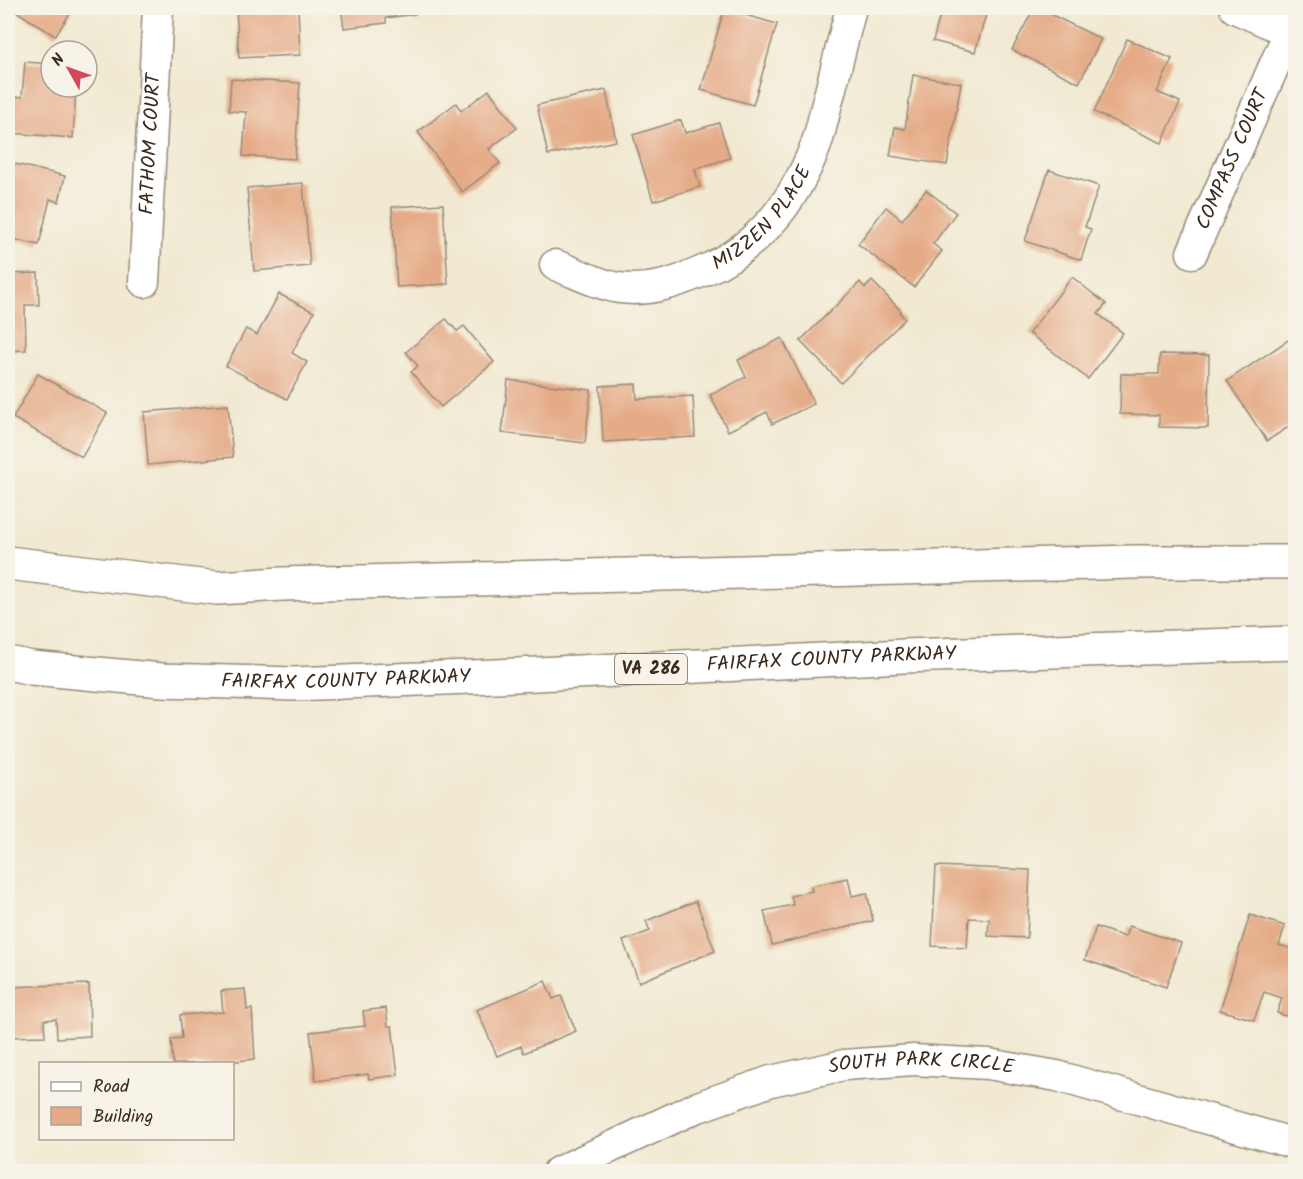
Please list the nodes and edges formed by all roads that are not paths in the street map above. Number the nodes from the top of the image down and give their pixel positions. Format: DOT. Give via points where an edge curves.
graph roads {
  1 [pos="158,8"];
  2 [pos="851,8"];
  3 [pos="1235,8"];
  4 [pos="1292,34"];
  5 [pos="1192,253"];
  6 [pos="555,264"];
  7 [pos="144,282"];
  8 [pos="1296,562"];
  9 [pos="8,563"];
  10 [pos="1296,643"];
  11 [pos="8,663"];
  12 [pos="1296,1144"];
  13 [pos="558,1172"];
  1 -- 7 [label="street, FATHOM COURT"];
  2 -- 6 [label="street, MIZZEN PLACE" via="816,143 799,184 776,218 750,244 720,264 688,278 645,289 611,287"];
  3 -- 4 [label="street"];
  4 -- 5 [label="street, COMPASS COURT"];
  8 -- 9 [label="highway" via="1133,562 217,588"];
  10 -- 11 [label="highway, FAIRFAX COUNTY PARKWAY / VA 286" via="904,656 292,684 162,680"];
  12 -- 13 [label="street, SOUTH PARK CIRCLE" via="1057,1076 988,1064 914,1060 844,1065 771,1081 695,1108"];
}
